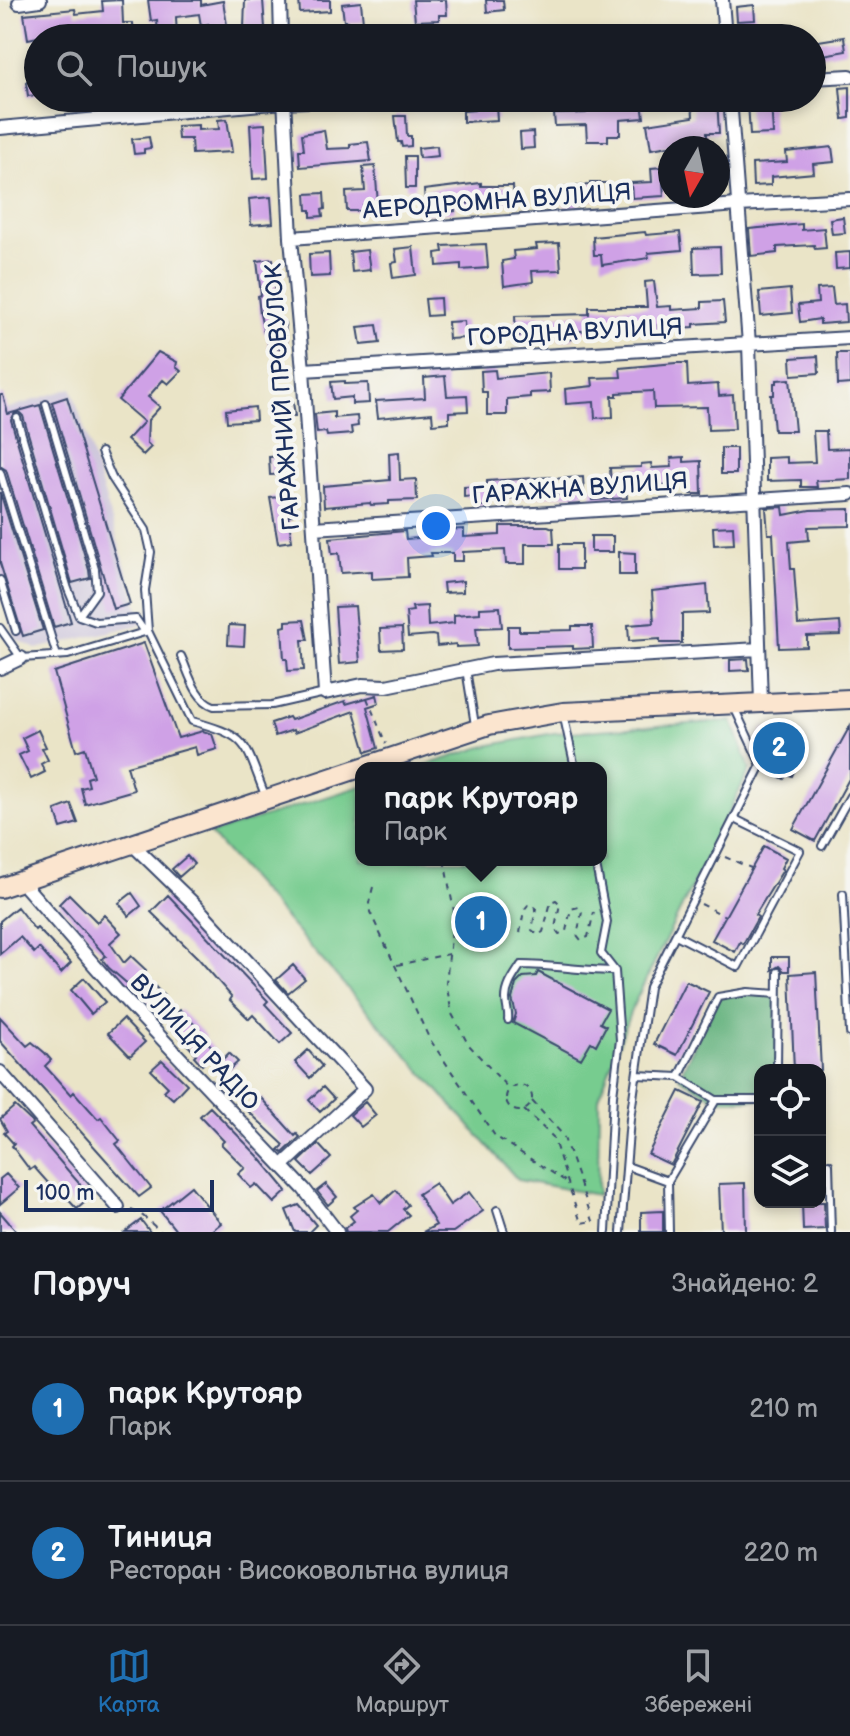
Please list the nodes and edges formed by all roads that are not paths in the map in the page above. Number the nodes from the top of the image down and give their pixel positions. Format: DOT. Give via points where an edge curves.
graph roads {
  1 [pos="40,0"];
  2 [pos="280,0"];
  3 [pos="722,0"];
  4 [pos="19,3"];
  5 [pos="281,24"];
  6 [pos="724,24"];
  7 [pos="850,76"];
  8 [pos="826,77"];
  9 [pos="162,112"];
  10 [pos="285,112"];
  11 [pos="731,112"];
  12 [pos="0,128"];
  13 [pos="850,199"];
  14 [pos="738,205"];
  15 [pos="291,238"];
  16 [pos="850,338"];
  17 [pos="749,344"];
  18 [pos="303,370"];
  19 [pos="46,404"];
  20 [pos="17,418"];
  21 [pos="101,452"];
  22 [pos="0,472"];
  23 [pos="850,494"];
  24 [pos="754,499"];
  25 [pos="314,528"];
  26 [pos="0,580"];
  27 [pos="79,616"];
  28 [pos="0,628"];
  29 [pos="16,631"];
  30 [pos="146,631"];
  31 [pos="759,649"];
  32 [pos="57,656"];
  33 [pos="181,656"];
  34 [pos="21,658"];
  35 [pos="0,668"];
  36 [pos="466,669"];
  37 [pos="325,693"];
  38 [pos="850,699"];
  39 [pos="761,702"];
  40 [pos="733,703"];
  41 [pos="563,712"];
  42 [pos="476,730"];
  43 [pos="376,762"];
  44 [pos="574,762"];
  45 [pos="355,769"];
  46 [pos="850,796"];
  47 [pos="267,798"];
  48 [pos="735,819"];
  49 [pos="132,844"];
  50 [pos="822,846"];
  51 [pos="596,866"];
  52 [pos="21,881"];
  53 [pos="0,888"];
  54 [pos="843,894"];
  55 [pos="676,935"];
  56 [pos="615,971"];
  57 [pos="778,972"];
  58 [pos="777,994"];
  59 [pos="508,1020"];
  60 [pos="850,1033"];
  61 [pos="777,1064"];
  62 [pos="0,1072"];
  63 [pos="637,1075"];
  64 [pos="679,1077"];
  65 [pos="716,1100"];
  66 [pos="754,1100"];
  67 [pos="829,1164"];
  68 [pos="282,1166"];
  69 [pos="627,1166"];
  70 [pos="668,1181"];
  71 [pos="118,1207"];
  72 [pos="497,1210"];
  73 [pos="606,1231"];
  74 [pos="337,1232"];
  75 [pos="504,1232"];
  76 [pos="621,1232"];
  77 [pos="669,1232"];
  78 [pos="831,1232"];
  1 -- 4 [label="street"];
  2 -- 5 [label="street"];
  3 -- 6 [label="street"];
  7 -- 8 [label="street"];
  9 -- 12 [label="street"];
  10 -- 15 [label="street, ГАРАЖНИЙ ПРОВУЛОК"];
  11 -- 14 [label="street"];
  13 -- 14 [label="street, АЕРОДРОМНА ВУЛИЦЯ"];
  14 -- 15 [label="street, АЕРОДРОМНА ВУЛИЦЯ"];
  14 -- 17 [label="street"];
  15 -- 18 [label="street, ГАРАЖНИЙ ПРОВУЛОК"];
  16 -- 17 [label="street, ГОРОДНА ВУЛИЦЯ"];
  17 -- 18 [label="street, ГОРОДНА ВУЛИЦЯ"];
  17 -- 24 [label="street"];
  18 -- 25 [label="street, ГАРАЖНИЙ ПРОВУЛОК"];
  19 -- 27 [label="lane" via="95,569 97,591"];
  20 -- 27 [label="lane"];
  21 -- 30 [label="lane" via="146,530 151,552"];
  22 -- 32 [label="lane"];
  23 -- 24 [label="street, ГАРАЖНА ВУЛИЦЯ"];
  24 -- 25 [label="street, ГАРАЖНА ВУЛИЦЯ"];
  24 -- 31 [label="street"];
  25 -- 37 [label="street, ГАРАЖНИЙ ПРОВУЛОК"];
  26 -- 29 [label="lane"];
  27 -- 30 [label="lane" via="96,622 136,619"];
  28 -- 34 [label="lane"];
  30 -- 32 [label="lane"];
  30 -- 47 [label="lane" via="192,721 223,729 244,742"];
  31 -- 36 [label="street" via="562,658"];
  31 -- 39 [label="street"];
  32 -- 34 [label="lane"];
  33 -- 37 [label="lane" via="199,696 214,706 272,705"];
  34 -- 35 [label="street"];
  36 -- 37 [label="street"];
  36 -- 42 [label="lane"];
  38 -- 39 [label="main road"];
  39 -- 40 [label="main road"];
  40 -- 41 [label="main road"];
  40 -- 48 [label="lane" via="761,765"];
  41 -- 42 [label="main road"];
  41 -- 44 [label="lane"];
  42 -- 43 [label="main road"];
  45 -- 47 [label="main road"];
  46 -- 50 [label="lane"];
  47 -- 49 [label="main road"];
  48 -- 55 [label="lane"];
  48 -- 55 [label="lane" via="800,851 738,967"];
  49 -- 52 [label="main road"];
  49 -- 68 [label="street" via="365,1089"];
  51 -- 56 [label="lane" via="607,922 601,953"];
  52 -- 53 [label="main road"];
  52 -- 68 [label="street, ВУЛИЦЯ РАДІО"];
  54 -- 60 [label="lane"];
  55 -- 63 [label="lane" via="649,987"];
  56 -- 59 [label="lane" via="521,965 507,987"];
  56 -- 73 [label="lane" via="620,1040"];
  57 -- 58 [label="lane"];
  58 -- 61 [label="lane"];
  58 -- 64 [label="lane" via="718,997"];
  62 -- 71 [label="street"];
  63 -- 64 [label="lane"];
  63 -- 69 [label="lane"];
  64 -- 65 [label="lane"];
  65 -- 66 [label="lane"];
  65 -- 70 [label="lane"];
  67 -- 78 [label="lane"];
  68 -- 74 [label="street, ВУЛИЦЯ РАДІО"];
  69 -- 70 [label="lane"];
  69 -- 76 [label="lane"];
  70 -- 77 [label="lane"];
  72 -- 75 [label="lane"];
}
